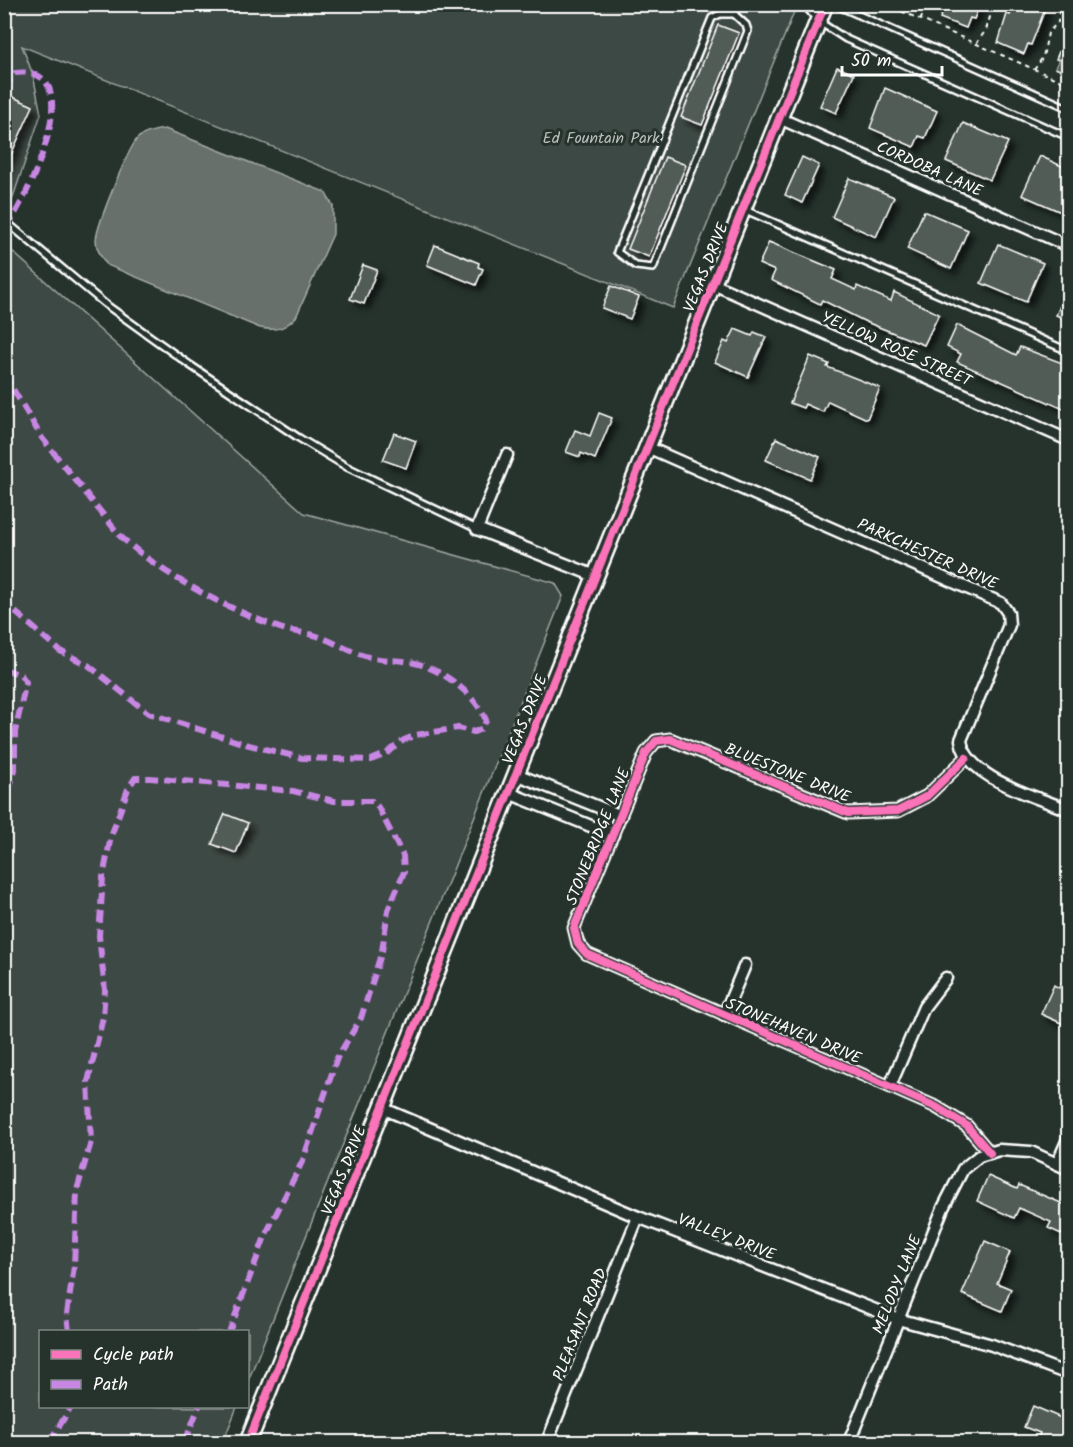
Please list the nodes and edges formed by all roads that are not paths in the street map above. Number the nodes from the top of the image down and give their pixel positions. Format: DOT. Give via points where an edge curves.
graph roads {
  1 [pos="738,4"];
  2 [pos="804,4"];
  3 [pos="825,4"];
  4 [pos="834,4"];
  5 [pos="734,14"];
  6 [pos="818,21"];
  7 [pos="1068,108"];
  8 [pos="779,118"];
  9 [pos="1068,137"];
  10 [pos="743,209"];
  11 [pos="4,220"];
  12 [pos="1068,246"];
  13 [pos="713,284"];
  14 [pos="1068,351"];
  15 [pos="1068,440"];
  16 [pos="647,447"];
  17 [pos="507,454"];
  18 [pos="477,529"];
  19 [pos="595,576"];
  20 [pos="656,741"];
  21 [pos="966,758"];
  22 [pos="516,774"];
  23 [pos="509,793"];
  24 [pos="1068,810"];
  25 [pos="621,816"];
  26 [pos="613,835"];
  27 [pos="579,944"];
  28 [pos="745,965"];
  29 [pos="946,978"];
  30 [pos="724,1015"];
  31 [pos="890,1086"];
  32 [pos="382,1108"];
  33 [pos="1068,1139"];
  34 [pos="990,1153"];
  35 [pos="1058,1164"];
  36 [pos="1068,1168"];
  37 [pos="638,1217"];
  38 [pos="898,1319"];
  39 [pos="1068,1374"];
  40 [pos="248,1443"];
  41 [pos="547,1443"];
  42 [pos="849,1443"];
  1 -- 5 [label="lane"];
  2 -- 6 [label="lane"];
  3 -- 6 [label="main road, VEGAS DRIVE"];
  4 -- 7 [label="lane"];
  5 -- 5 [label="lane" via="748,31 653,268 636,267 617,252 712,18"];
  6 -- 8 [label="main road, VEGAS DRIVE"];
  6 -- 9 [label="lane" via="846,39"];
  8 -- 10 [label="main road, VEGAS DRIVE"];
  8 -- 12 [label="street, CORDOBA LANE"];
  10 -- 13 [label="main road, VEGAS DRIVE"];
  10 -- 14 [label="lane"];
  11 -- 18 [label="lane" via="105,304 299,438 347,467"];
  13 -- 15 [label="street, YELLOW ROSE STREET"];
  13 -- 16 [label="main road, VEGAS DRIVE"];
  16 -- 19 [label="main road, VEGAS DRIVE"];
  16 -- 21 [label="street, PARKCHESTER DRIVE" via="1001,603 1008,613 1009,626 960,740"];
  17 -- 18 [label="street"];
  18 -- 19 [label="street"];
  19 -- 22 [label="main road, VEGAS DRIVE"];
  20 -- 21 [label="street, BLUESTONE DRIVE" via="670,739 848,813 898,811 927,796"];
  20 -- 25 [label="street, STONEBRIDGE LANE" via="646,753"];
  21 -- 24 [label="street" via="982,773"];
  22 -- 23 [label="main road, VEGAS DRIVE"];
  22 -- 25 [label="street"];
  23 -- 26 [label="street"];
  23 -- 32 [label="main road, VEGAS DRIVE"];
  25 -- 26 [label="street, STONEBRIDGE LANE"];
  26 -- 27 [label="street, STONEBRIDGE LANE" via="574,928"];
  27 -- 30 [label="street, STONEHAVEN DRIVE" via="587,954"];
  28 -- 30 [label="street"];
  29 -- 31 [label="street" via="924,1007"];
  30 -- 31 [label="street, STONEHAVEN DRIVE"];
  31 -- 34 [label="street, STONEHAVEN DRIVE" via="967,1126"];
  32 -- 37 [label="street, VALLEY DRIVE"];
  32 -- 40 [label="main road, VEGAS DRIVE"];
  33 -- 35 [label="street"];
  34 -- 35 [label="street" via="1031,1152"];
  34 -- 38 [label="street, MELODY LANE" via="979,1156 963,1169"];
  35 -- 36 [label="street"];
  37 -- 38 [label="street, VALLEY DRIVE"];
  37 -- 41 [label="street, PLEASANT ROAD"];
  38 -- 39 [label="street, VALLEY DRIVE" via="992,1345"];
  38 -- 42 [label="street, MELODY LANE"];
}
